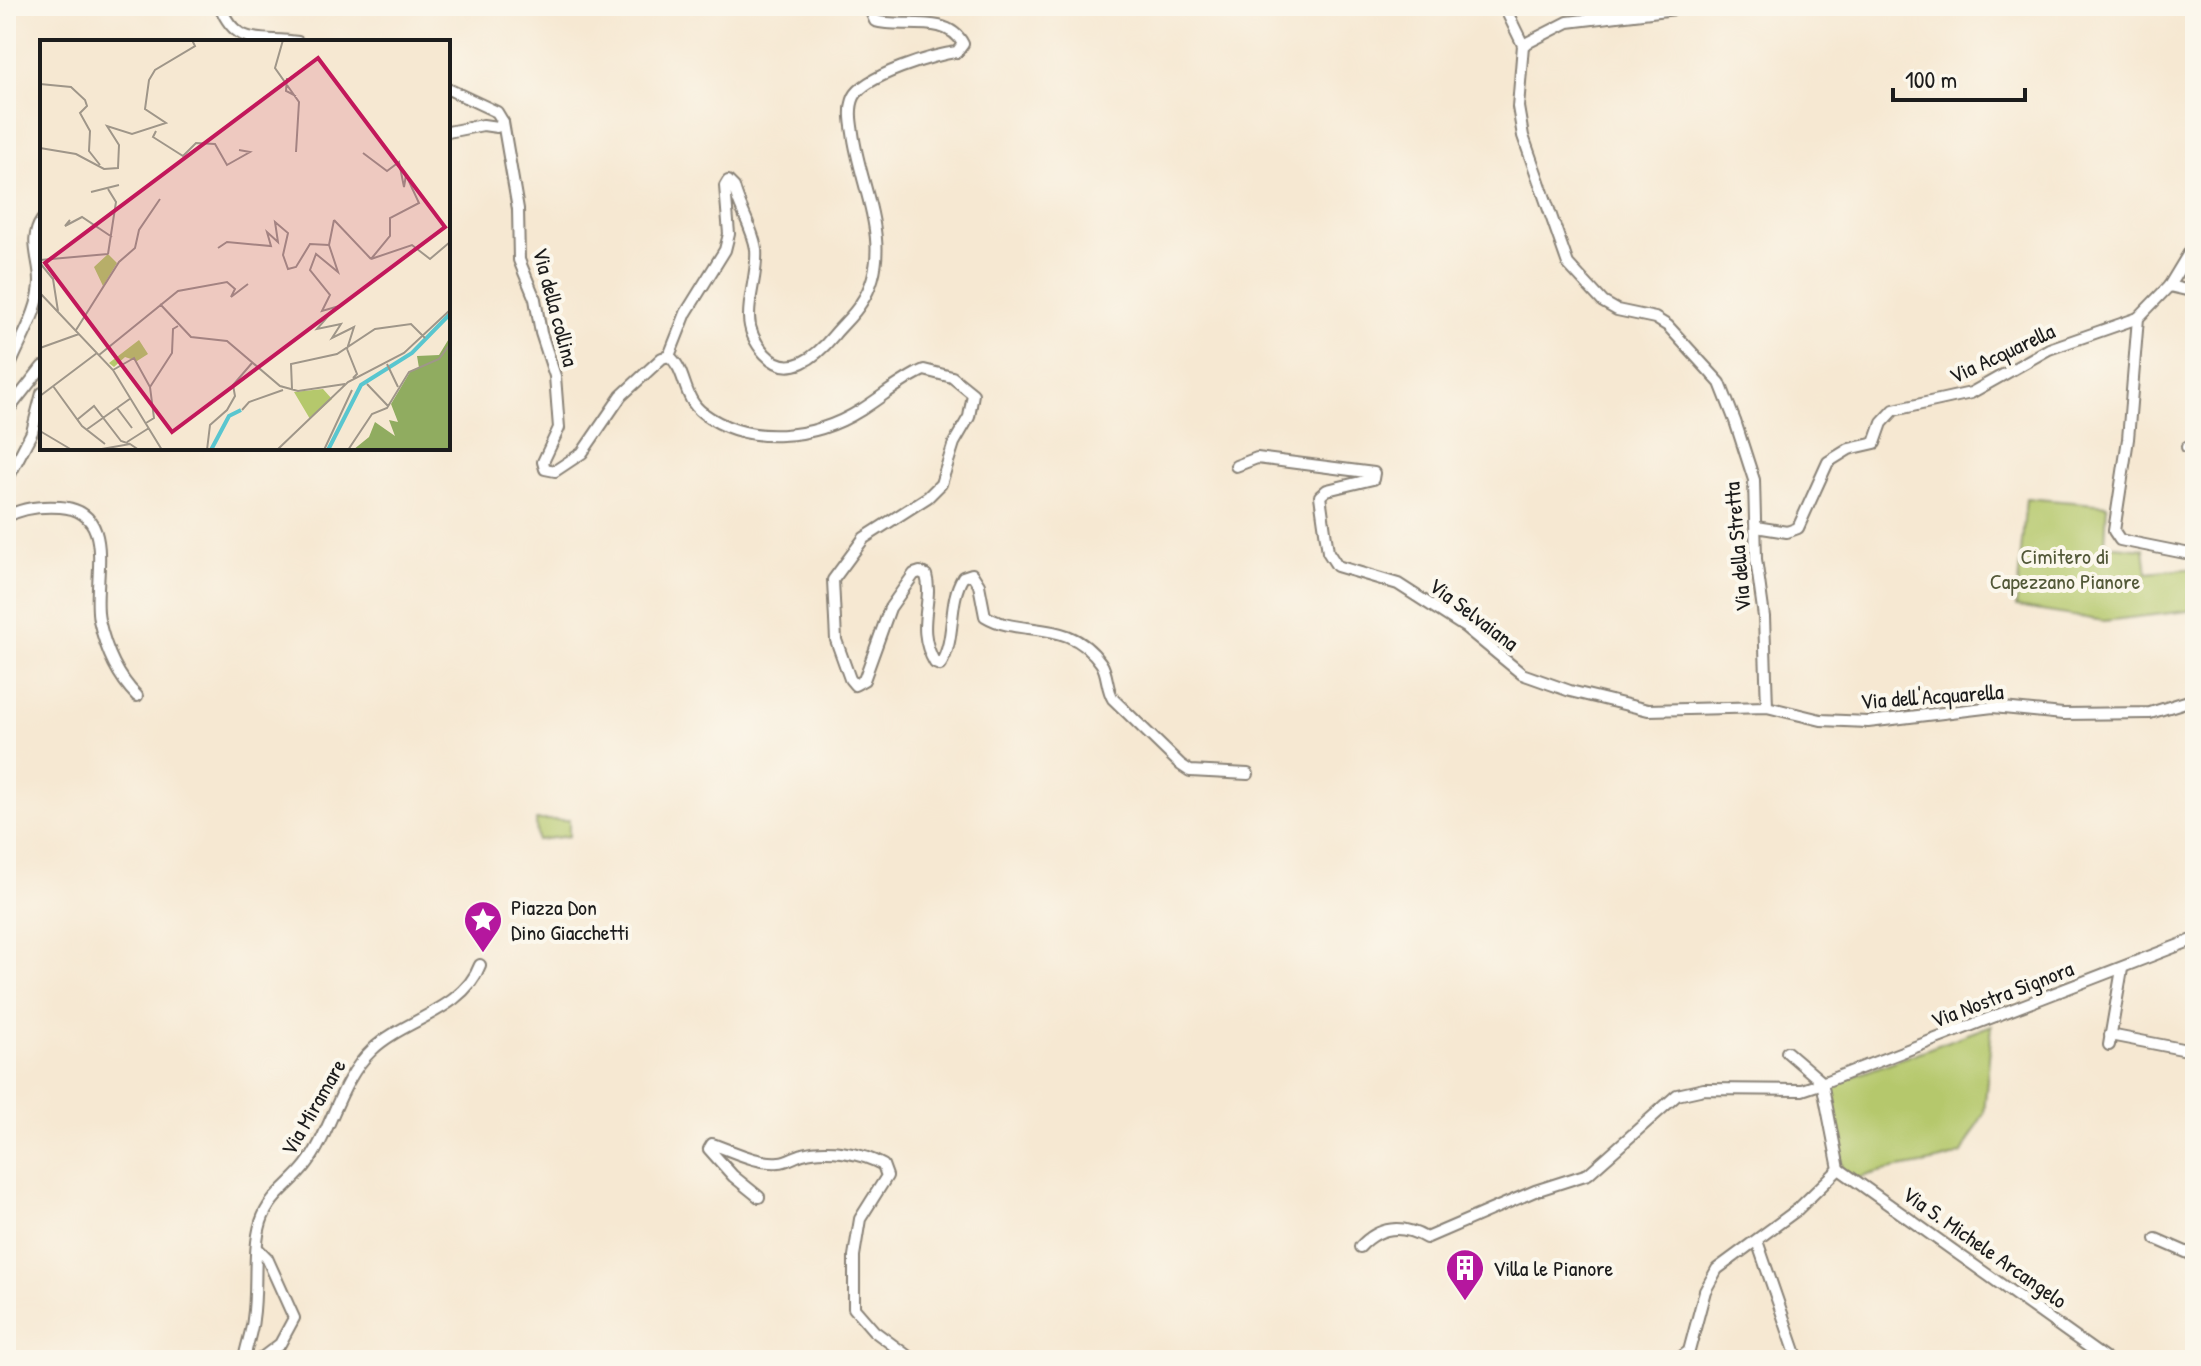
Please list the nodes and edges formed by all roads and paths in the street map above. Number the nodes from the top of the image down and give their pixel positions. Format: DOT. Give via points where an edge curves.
graph roads {
  1 [pos="220,6"];
  2 [pos="883,6"];
  3 [pos="1504,6"];
  4 [pos="1700,6"];
  5 [pos="258,40"];
  6 [pos="1523,45"];
  7 [pos="450,90"];
  8 [pos="503,122"];
  9 [pos="450,132"];
  10 [pos="40,225"];
  11 [pos="2195,243"];
  12 [pos="40,281"];
  13 [pos="40,281"];
  14 [pos="2169,286"];
  15 [pos="2195,292"];
  16 [pos="2138,318"];
  17 [pos="669,356"];
  18 [pos="40,370"];
  19 [pos="6,376"];
  20 [pos="40,401"];
  21 [pos="6,413"];
  22 [pos="1236,466"];
  23 [pos="6,482"];
  24 [pos="6,517"];
  25 [pos="1756,527"];
  26 [pos="2195,555"];
  27 [pos="137,696"];
  28 [pos="2195,699"];
  29 [pos="1767,707"];
  30 [pos="1248,774"];
  31 [pos="2195,939"];
  32 [pos="480,965"];
  33 [pos="2122,969"];
  34 [pos="2187,1050"];
  35 [pos="1787,1052"];
  36 [pos="1822,1082"];
  37 [pos="1839,1169"];
  38 [pos="759,1197"];
  39 [pos="2156,1239"];
  40 [pos="1757,1241"];
  41 [pos="1360,1247"];
  42 [pos="258,1249"];
  43 [pos="2195,1256"];
  44 [pos="244,1360"];
  45 [pos="259,1360"];
  46 [pos="913,1360"];
  47 [pos="1677,1360"];
  48 [pos="1798,1360"];
  49 [pos="2107,1360"];
  1 -- 5 [label="street" via="242,36"];
  2 -- 17 [label="street" via="871,12 875,21 923,23 949,31 963,44 957,52 924,59 865,85 854,96 854,142 875,221 877,251 862,303 821,351 794,367 771,360 751,329 756,253 728,181 725,250 686,313"];
  3 -- 6 [label="street"];
  4 -- 6 [label="street" via="1568,22"];
  6 -- 25 [label="street, Via della Stretta" via="1518,107 1523,136 1564,256 1596,297 1617,310 1668,326 1720,383 1754,480"];
  7 -- 8 [label="street" via="489,107"];
  8 -- 9 [label="street"];
  8 -- 17 [label="street, Via della collina" via="518,209 519,260 555,376 559,428 543,462 545,469 555,471 582,453 621,396"];
  10 -- 12 [label="street" via="34,257"];
  11 -- 14 [label="street, Via Acquarella"];
  13 -- 19 [label="street"];
  14 -- 15 [label="street"];
  14 -- 16 [label="street, Via Acquarella"];
  16 -- 25 [label="street, Via Acquarella" via="2049,349 1971,393 1894,410 1875,443 1849,449 1822,470 1798,528 1787,532"];
  16 -- 26 [label="street" via="2114,531 2120,540"];
  17 -- 30 [label="street" via="676,361 690,400 703,414 759,435 805,433 836,423 924,370 952,377 973,394 941,484 864,538 833,580 836,640 855,685 864,680 890,608 920,572 928,583 923,622 930,656 940,665 955,590 972,574 985,616 997,624 1048,628 1088,651 1102,664 1113,699 1181,765 1190,771"];
  18 -- 21 [label="street"];
  20 -- 23 [label="street" via="32,432"];
  22 -- 29 [label="street, Via Selvaiana" via="1257,458 1374,473 1373,479 1320,496 1333,561 1342,569 1408,590 1465,627 1522,674 1648,710"];
  24 -- 27 [label="street" via="30,509 70,508 95,529 101,555 98,617 115,666"];
  25 -- 29 [label="street, Via della Stretta"];
  28 -- 29 [label="street, Via dell'Acquarella" via="2150,713 2063,714 1993,707 1868,722 1821,720"];
  31 -- 33 [label="street, Via Nostra Signora"];
  32 -- 42 [label="street, Via Miramare" via="476,977 447,1003 369,1053 333,1108 306,1165 267,1205"];
  33 -- 34 [label="street" via="2110,1040"];
  33 -- 36 [label="street, Via Nostra Signora"];
  35 -- 36 [label="street"];
  36 -- 37 [label="street"];
  36 -- 41 [label="street, Via Nostra Signora" via="1802,1090 1704,1089 1677,1095 1588,1174 1426,1238 1408,1228 1374,1232"];
  37 -- 40 [label="street"];
  37 -- 49 [label="street, Via S. Michele Arcangelo"];
  38 -- 46 [label="street" via="709,1149 712,1144 781,1163 806,1152 869,1157 883,1165 887,1176 860,1219 854,1308 874,1331"];
  39 -- 43 [label="street"];
  40 -- 47 [label="street" via="1717,1269 1705,1291 1689,1351"];
  40 -- 48 [label="street"];
  42 -- 44 [label="street, Via Miramare"];
  42 -- 45 [label="street" via="294,1318 280,1344"];
}
